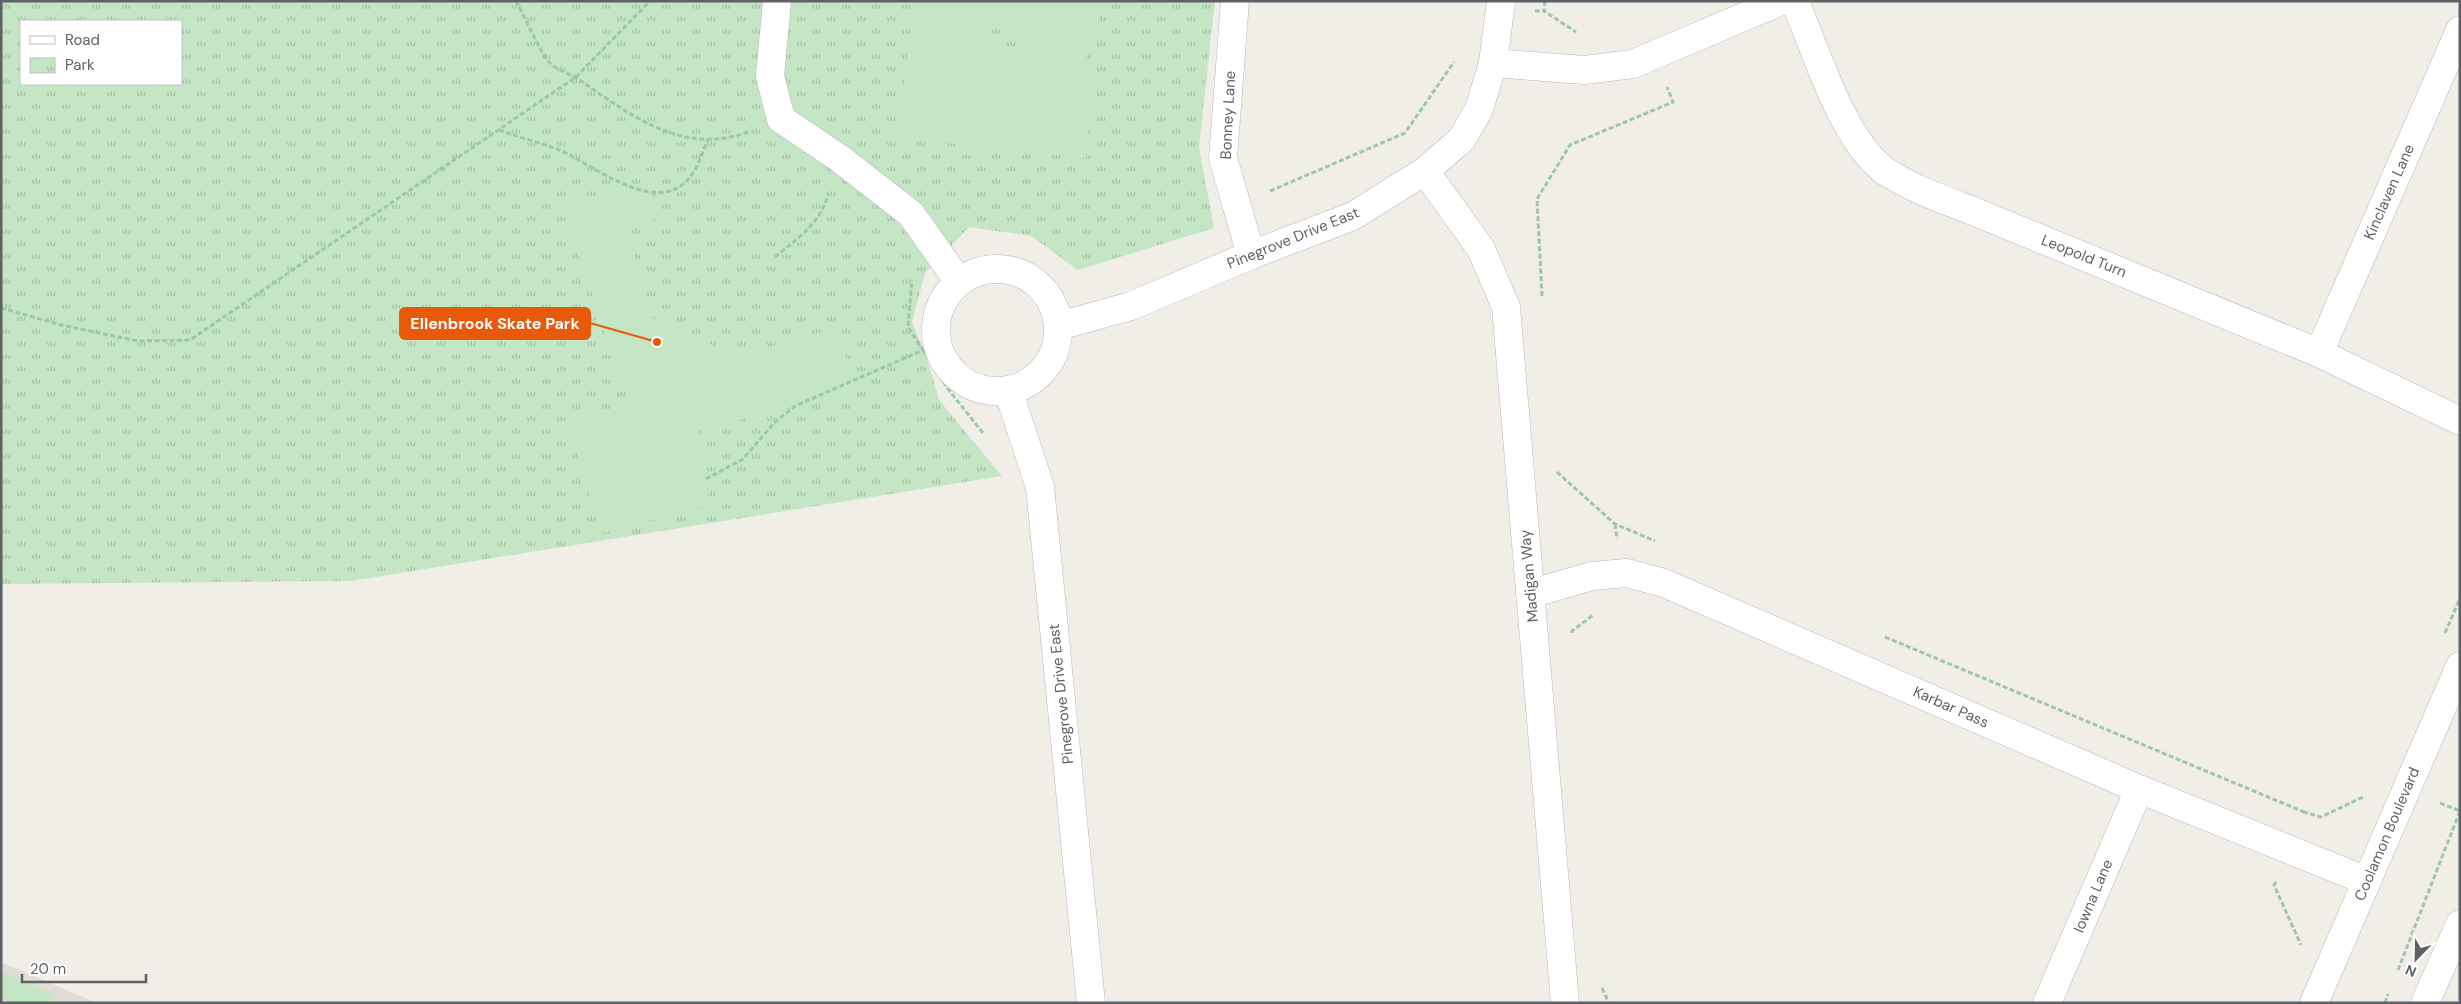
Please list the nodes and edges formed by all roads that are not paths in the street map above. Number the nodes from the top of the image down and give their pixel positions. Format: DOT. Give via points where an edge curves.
graph roads {
  1 [pos="777,1"];
  2 [pos="1235,1"];
  3 [pos="1781,1"];
  4 [pos="1795,1"];
  5 [pos="1500,5"];
  6 [pos="2460,30"];
  7 [pos="1493,64"];
  8 [pos="1425,171"];
  9 [pos="1251,255"];
  10 [pos="959,282"];
  11 [pos="1059,326"];
  12 [pos="2319,353"];
  13 [pos="1008,390"];
  14 [pos="2460,420"];
  15 [pos="1530,594"];
  16 [pos="2460,666"];
  17 [pos="2139,789"];
  18 [pos="2367,882"];
  19 [pos="2460,924"];
  20 [pos="1091,1003"];
  21 [pos="1565,1003"];
  22 [pos="2047,1003"];
  23 [pos="2314,1003"];
  24 [pos="2425,1003"];
  1 -- 10 [label="street" via="770,76 781,119 840,158 912,214"];
  2 -- 9 [label="street, Bonney Lane" via="1223,158"];
  3 -- 7 [label="street" via="1632,64 1584,70"];
  4 -- 12 [label="street, Leopold Turn" via="1841,112 1862,146 1884,170 1920,192"];
  5 -- 7 [label="street, Pinegrove Drive East"];
  6 -- 12 [label="street, Kinclaven Lane"];
  7 -- 8 [label="street, Pinegrove Drive East" via="1479,109 1462,139"];
  8 -- 9 [label="street, Pinegrove Drive East" via="1353,216"];
  8 -- 15 [label="street, Madigan Way" via="1481,249 1506,307"];
  9 -- 11 [label="street, Pinegrove Drive East" via="1131,306"];
  10 -- 11 [label="street" via="975,272 994,268 1013,270 1031,278 1044,291 1055,307"];
  10 -- 13 [label="street" via="946,297 938,315 936,335 941,355 952,372 968,384 987,390"];
  11 -- 13 [label="street" via="1051,360 1040,374"];
  12 -- 14 [label="street, Leopold Turn"];
  13 -- 20 [label="street, Pinegrove Drive East" via="1040,488"];
  15 -- 17 [label="street, Karbar Pass" via="1592,576 1627,573 1664,583"];
  15 -- 21 [label="street, Madigan Way"];
  16 -- 18 [label="street, Coolamon Boulevard"];
  17 -- 18 [label="street, Karbar Pass"];
  17 -- 22 [label="street, Iowna Lane"];
  18 -- 23 [label="street, Coolamon Boulevard"];
  19 -- 24 [label="street"];
}
